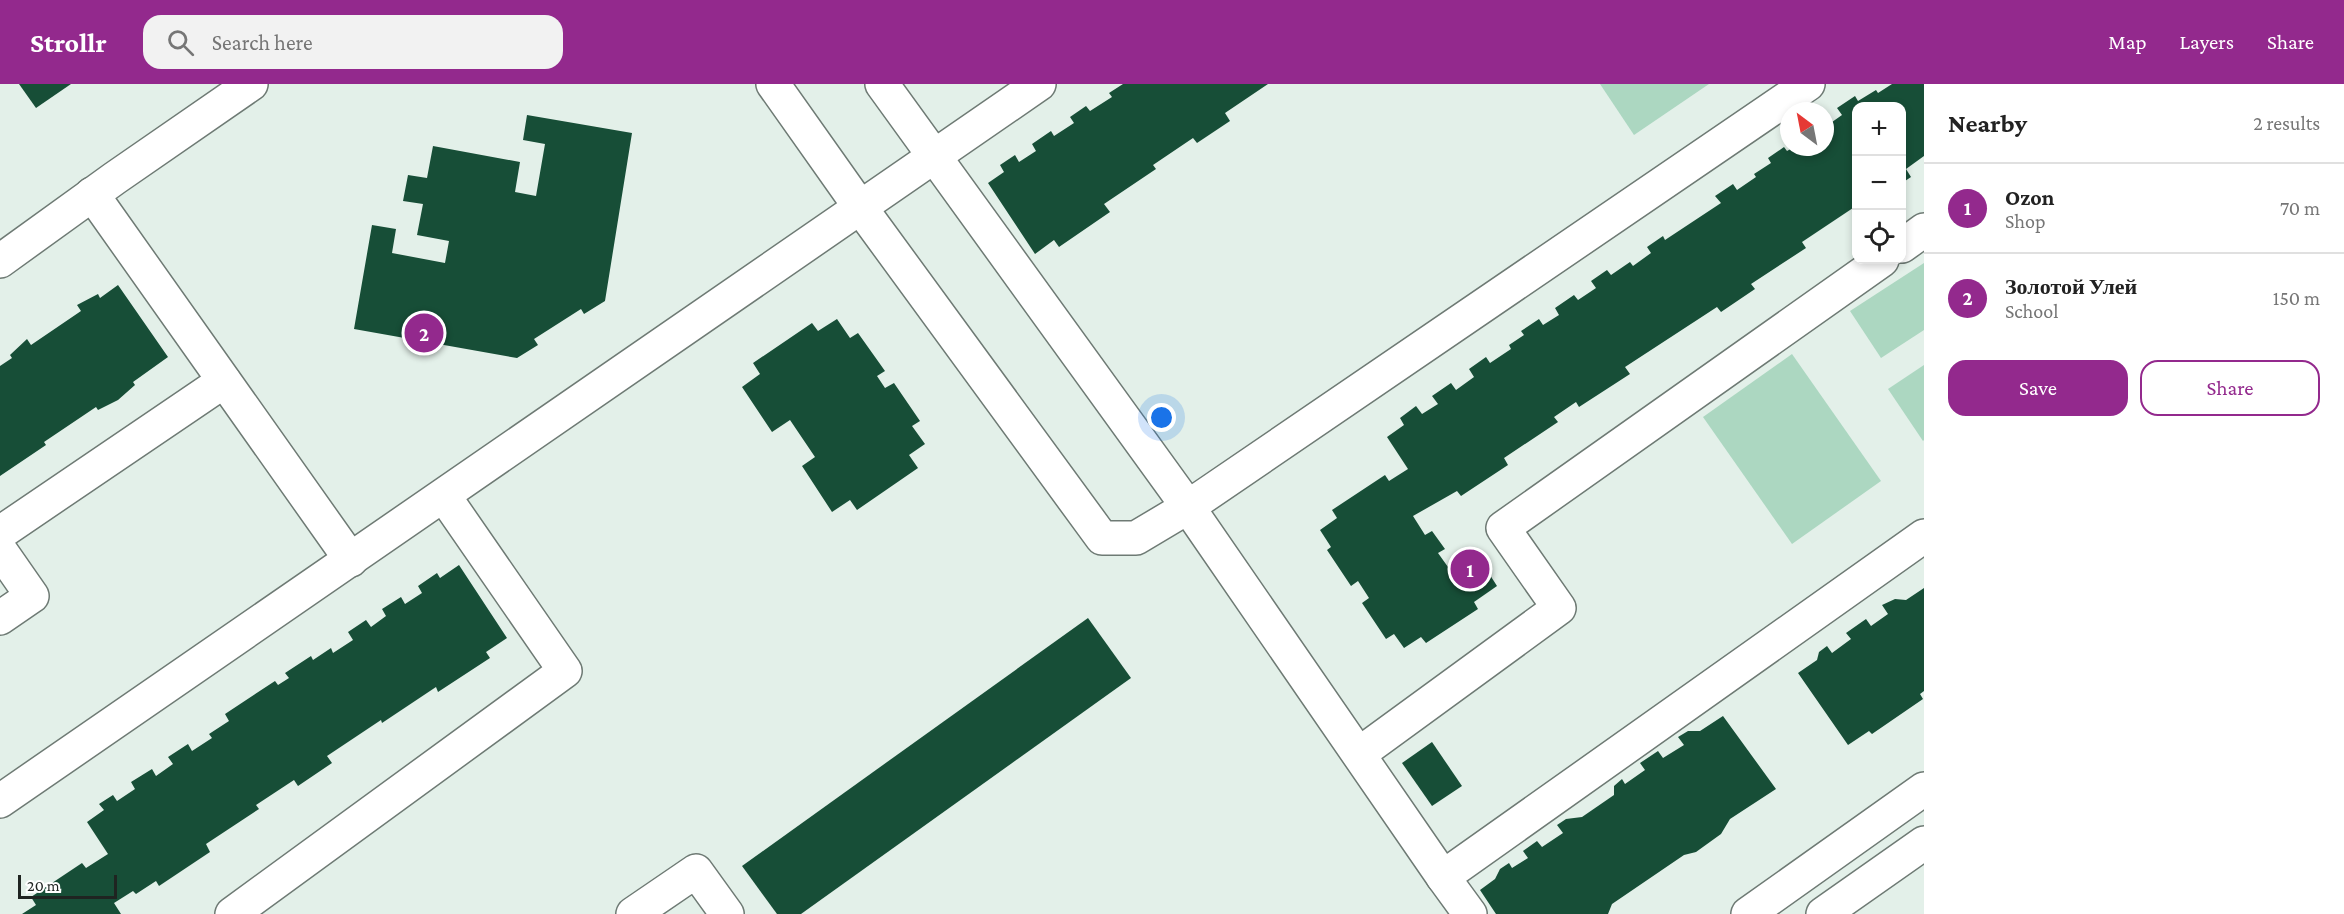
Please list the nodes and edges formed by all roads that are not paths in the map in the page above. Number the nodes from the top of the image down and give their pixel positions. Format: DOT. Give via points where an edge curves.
graph roads {
  1 [pos="251,84"];
  2 [pos="773,84"];
  3 [pos="882,84"];
  4 [pos="1039,84"];
  5 [pos="1808,84"];
  6 [pos="934,157"];
  7 [pos="92,194"];
  8 [pos="860,207"];
  9 [pos="1924,230"];
  10 [pos="1906,243"];
  11 [pos="0,261"];
  12 [pos="1876,264"];
  13 [pos="224,381"];
  14 [pos="444,496"];
  15 [pos="1188,507"];
  16 [pos="0,533"];
  17 [pos="1924,536"];
  18 [pos="0,550"];
  19 [pos="351,560"];
  20 [pos="0,618"];
  21 [pos="1359,754"];
  22 [pos="1924,789"];
  23 [pos="0,801"];
  24 [pos="1924,843"];
  25 [pos="1443,877"];
  26 [pos="232,914"];
  27 [pos="633,914"];
  28 [pos="727,914"];
  29 [pos="1470,914"];
  30 [pos="1748,914"];
  31 [pos="1823,914"];
  1 -- 7 [label="street"];
  2 -- 8 [label="street"];
  3 -- 6 [label="street"];
  4 -- 6 [label="street"];
  5 -- 15 [label="street"];
  6 -- 8 [label="street"];
  6 -- 15 [label="street"];
  7 -- 11 [label="street"];
  7 -- 13 [label="street"];
  8 -- 14 [label="street"];
  8 -- 15 [label="street" via="1102,538 1136,538"];
  9 -- 10 [label="street"];
  12 -- 21 [label="street" via="1503,528 1558,608"];
  13 -- 16 [label="street"];
  13 -- 19 [label="street"];
  14 -- 19 [label="street"];
  14 -- 26 [label="street" via="566,671"];
  15 -- 21 [label="street"];
  17 -- 25 [label="street"];
  18 -- 20 [label="street" via="32,596"];
  19 -- 23 [label="street"];
  21 -- 25 [label="street"];
  22 -- 30 [label="street"];
  24 -- 31 [label="street"];
  25 -- 29 [label="street"];
  27 -- 28 [label="street" via="696,871"];
}
